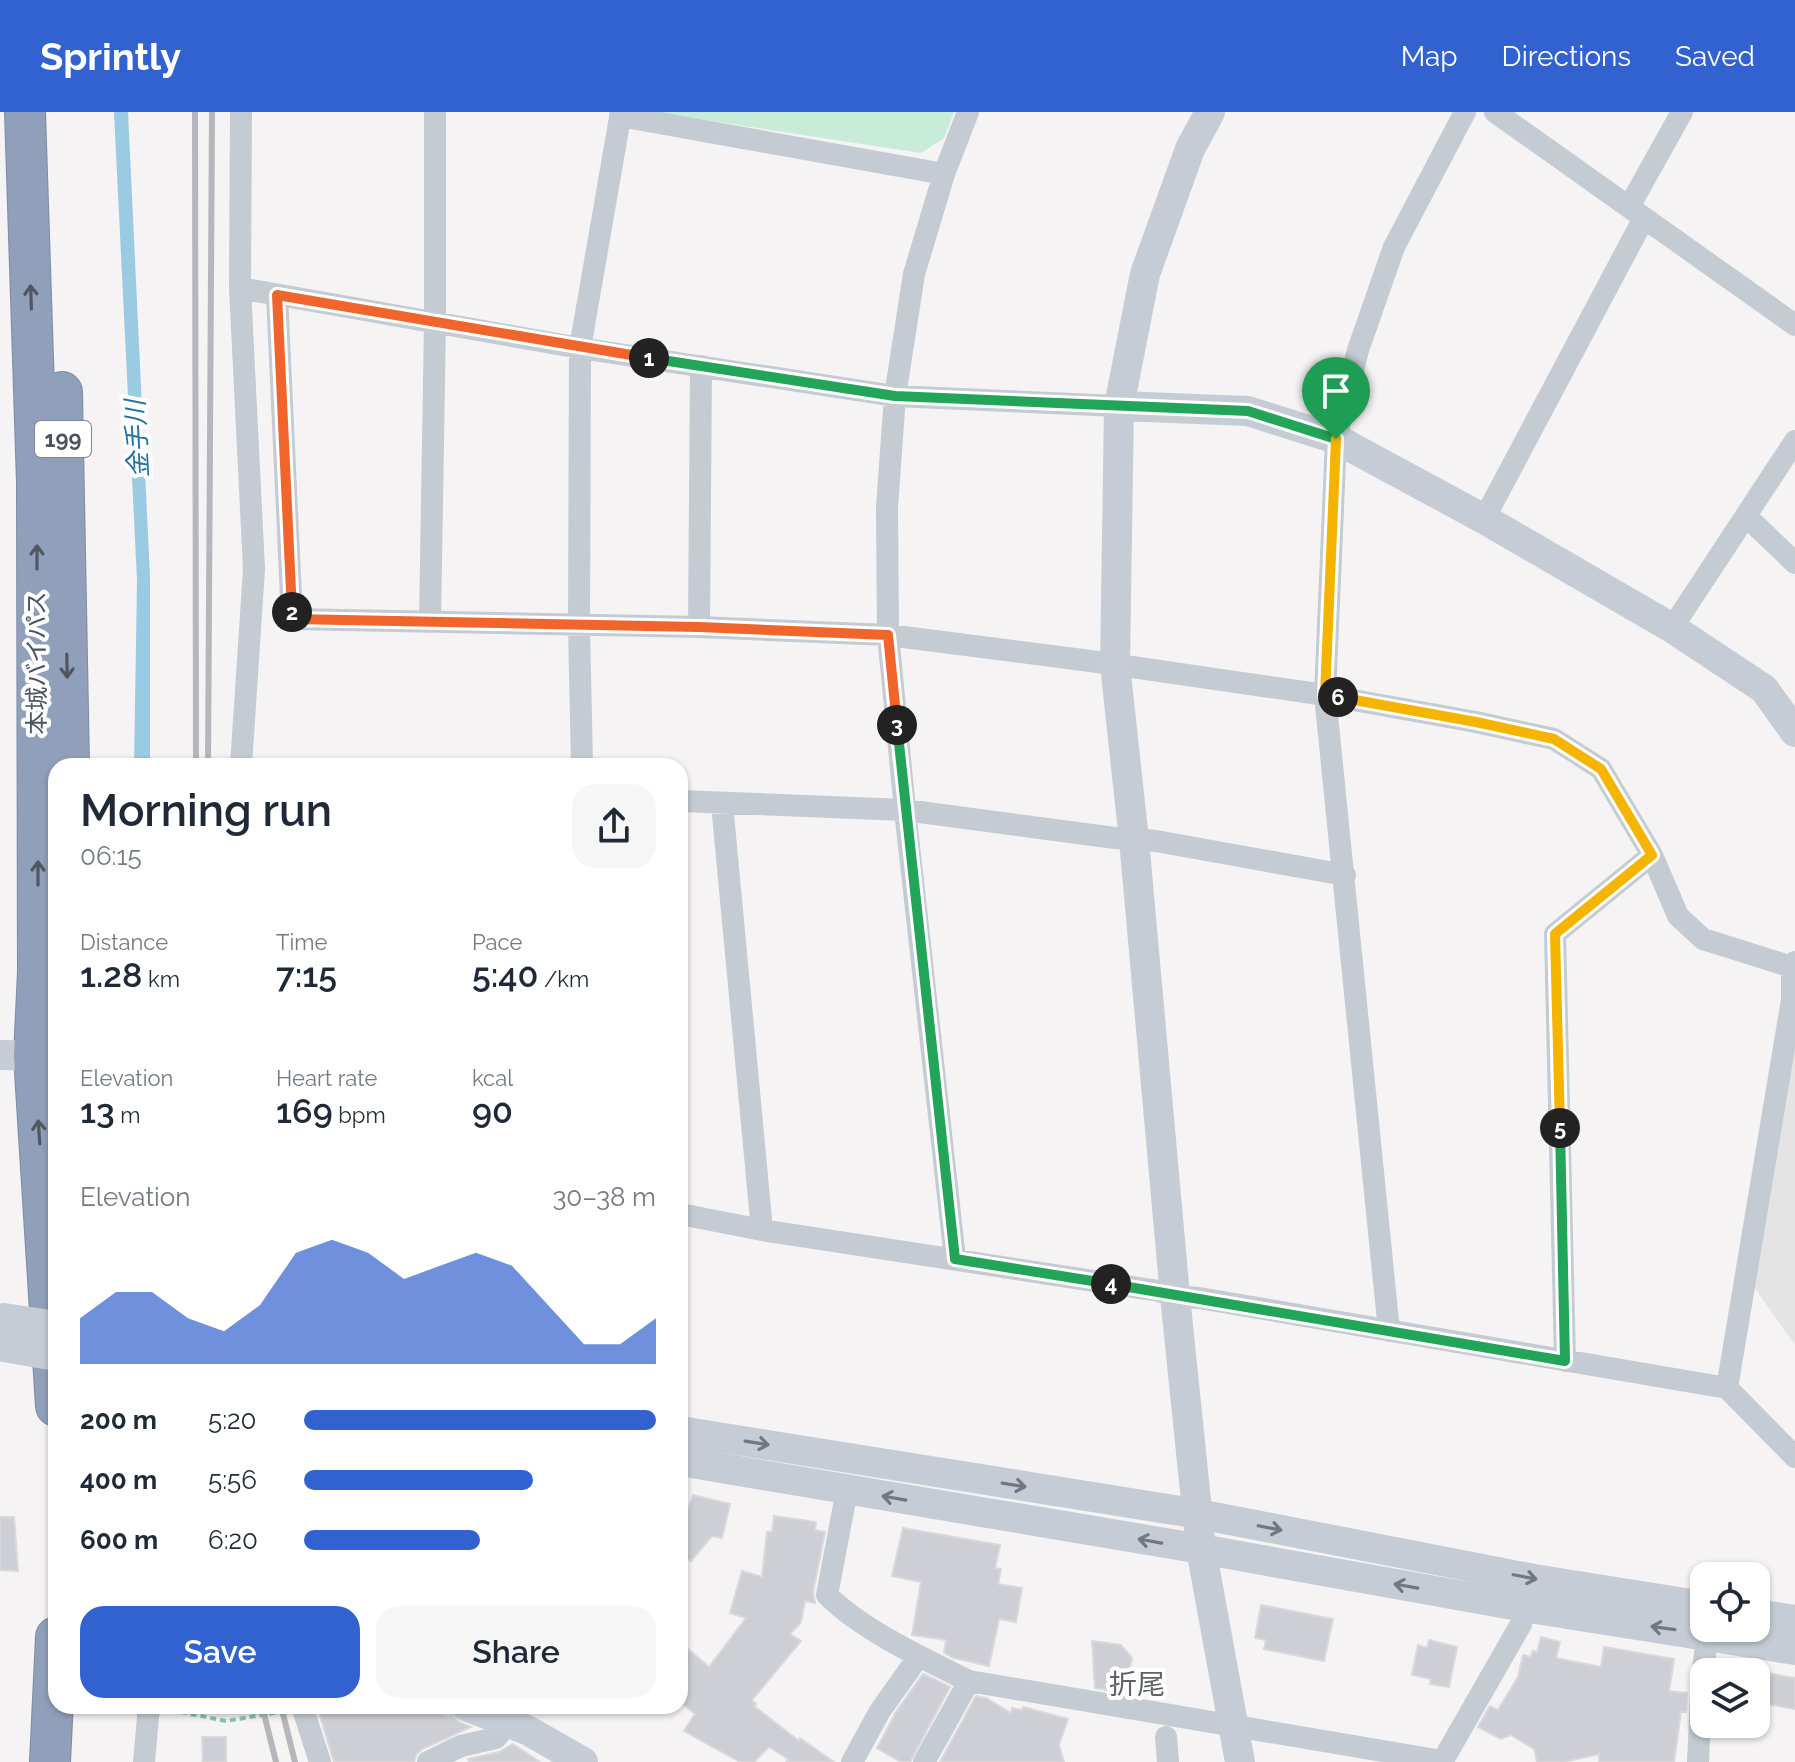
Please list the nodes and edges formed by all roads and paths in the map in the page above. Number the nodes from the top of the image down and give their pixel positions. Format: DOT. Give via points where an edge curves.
graph roads {
  1 [pos="25,112"];
  2 [pos="51,112"];
  3 [pos="241,112"];
  4 [pos="435,112"];
  5 [pos="968,112"];
  6 [pos="1210,112"];
  7 [pos="1465,112"];
  8 [pos="1495,112"];
  9 [pos="1682,112"];
  10 [pos="620,114"];
  11 [pos="944,174"];
  12 [pos="1637,212"];
  13 [pos="240,288"];
  14 [pos="277,295"];
  15 [pos="435,322"];
  16 [pos="1795,325"];
  17 [pos="580,348"];
  18 [pos="701,366"];
  19 [pos="895,396"];
  20 [pos="1119,406"];
  21 [pos="1336,439"];
  22 [pos="1795,441"];
  23 [pos="1746,516"];
  24 [pos="1484,519"];
  25 [pos="1795,563"];
  26 [pos="430,622"];
  27 [pos="579,626"];
  28 [pos="699,627"];
  29 [pos="1672,628"];
  30 [pos="888,635"];
  31 [pos="1115,665"];
  32 [pos="1325,695"];
  33 [pos="1795,732"];
  34 [pos="69,758"];
  35 [pos="242,758"];
  36 [pos="582,758"];
  37 [pos="688,802"];
  38 [pos="722,804"];
  39 [pos="905,810"];
  40 [pos="1134,840"];
  41 [pos="1652,855"];
  42 [pos="1345,875"];
  43 [pos="1793,965"];
  44 [pos="1793,1000"];
  45 [pos="30,1056"];
  46 [pos="688,1216"];
  47 [pos="762,1230"];
  48 [pos="955,1259"];
  49 [pos="1175,1296"];
  50 [pos="48,1298"];
  51 [pos="48,1327"];
  52 [pos="1389,1331"];
  53 [pos="2,1332"];
  54 [pos="48,1352"];
  55 [pos="1565,1361"];
  56 [pos="1727,1388"];
  57 [pos="688,1432"];
  58 [pos="1795,1457"];
  59 [pos="688,1462"];
  60 [pos="847,1490"];
  61 [pos="1199,1514"];
  62 [pos="1201,1549"];
  63 [pos="1524,1607"];
  64 [pos="1690,1616"];
  65 [pos="1770,1616"];
  66 [pos="1690,1619"];
  67 [pos="1795,1620"];
  68 [pos="1704,1642"];
  69 [pos="1770,1642"];
  70 [pos="1795,1650"];
  71 [pos="919,1656"];
  72 [pos="969,1681"];
  73 [pos="52,1714"];
  74 [pos="80,1714"];
  75 [pos="157,1714"];
  76 [pos="190,1714"];
  77 [pos="270,1714"];
  78 [pos="304,1714"];
  79 [pos="508,1720"];
  80 [pos="1232,1726"];
  81 [pos="1166,1737"];
  82 [pos="1442,1761"];
  83 [pos="50,1762"];
  84 [pos="77,1762"];
  85 [pos="144,1762"];
  86 [pos="320,1762"];
  87 [pos="428,1762"];
  88 [pos="557,1762"];
  89 [pos="583,1762"];
  90 [pos="852,1762"];
  91 [pos="924,1762"];
  92 [pos="1168,1762"];
  93 [pos="1240,1762"];
  94 [pos="1698,1762"];
  45 -- 1 [label="highway, 本城バイパス / 199, one-way" via="38,972 37,482"];
  2 -- 34 [label="highway, 本城バイパス / 199, one-way"];
  3 -- 13 [label="street"];
  4 -- 15 [label="street"];
  5 -- 11 [label="street"];
  6 -- 20 [label="street" via="1190,149 1145,274"];
  7 -- 21 [label="street" via="1394,247 1358,350"];
  8 -- 12 [label="street"];
  9 -- 12 [label="street"];
  10 -- 11 [label="street"];
  10 -- 17 [label="street"];
  11 -- 19 [label="street" via="914,274"];
  12 -- 16 [label="street"];
  12 -- 24 [label="street"];
  13 -- 14 [label="street"];
  13 -- 35 [label="street" via="254,569"];
  14 -- 15 [label="street"];
  14 -- 26 [label="street" via="292,619"];
  15 -- 17 [label="street"];
  15 -- 26 [label="street"];
  17 -- 18 [label="street"];
  17 -- 27 [label="street"];
  18 -- 19 [label="street"];
  18 -- 28 [label="street"];
  19 -- 20 [label="street"];
  19 -- 30 [label="street" via="887,507"];
  20 -- 21 [label="street" via="1248,411"];
  20 -- 31 [label="street"];
  21 -- 24 [label="street"];
  21 -- 32 [label="street"];
  22 -- 23 [label="street"];
  23 -- 25 [label="street"];
  23 -- 29 [label="street"];
  24 -- 29 [label="street"];
  26 -- 27 [label="street"];
  27 -- 28 [label="street"];
  27 -- 36 [label="street"];
  28 -- 30 [label="street"];
  29 -- 33 [label="street" via="1764,689"];
  30 -- 31 [label="street"];
  30 -- 39 [label="street"];
  31 -- 32 [label="street"];
  31 -- 40 [label="street"];
  32 -- 41 [label="street" via="1554,739 1601,769"];
  32 -- 42 [label="street"];
  37 -- 38 [label="street"];
  38 -- 39 [label="street"];
  38 -- 47 [label="street"];
  39 -- 40 [label="street"];
  39 -- 48 [label="street"];
  40 -- 42 [label="street"];
  40 -- 49 [label="street"];
  41 -- 43 [label="street" via="1678,916 1703,939"];
  41 -- 55 [label="street" via="1555,934"];
  42 -- 52 [label="street"];
  43 -- 44 [label="street"];
  44 -- 56 [label="street"];
  50 -- 45 [label="highway, 本城バイパス / 199, one-way"];
  46 -- 47 [label="street"];
  47 -- 48 [label="street"];
  48 -- 49 [label="street"];
  49 -- 52 [label="street"];
  49 -- 61 [label="street"];
  51 -- 53 [label="street, bridge"];
  52 -- 55 [label="street"];
  53 -- 54 [label="street, bridge"];
  55 -- 56 [label="street"];
  56 -- 58 [label="street"];
  57 -- 61 [label="street, one-way"];
  59 -- 60 [label="street"];
  62 -- 60 [label="street, one-way"];
  60 -- 71 [label="street" via="827,1595"];
  61 -- 62 [label="street"];
  61 -- 64 [label="street, one-way" via="1534,1579"];
  63 -- 62 [label="street, one-way"];
  62 -- 80 [label="street"];
  66 -- 63 [label="street, one-way"];
  63 -- 82 [label="street" via="1521,1624"];
  65 -- 67 [label="street"];
  68 -- 94 [label="street"];
  69 -- 70 [label="street"];
  71 -- 72 [label="street"];
  71 -- 90 [label="street"];
  72 -- 80 [label="street"];
  72 -- 91 [label="street"];
  73 -- 83 [label="highway"];
  74 -- 84 [label="highway"];
  75 -- 85 [label="street"];
  76 -- 77 [label="path" via="226,1721"];
  78 -- 86 [label="street"];
  79 -- 87 [label="street" via="496,1738 461,1746"];
  79 -- 88 [label="street"];
  79 -- 89 [label="street"];
  80 -- 82 [label="street"];
  80 -- 93 [label="street"];
  81 -- 92 [label="street"];
}
